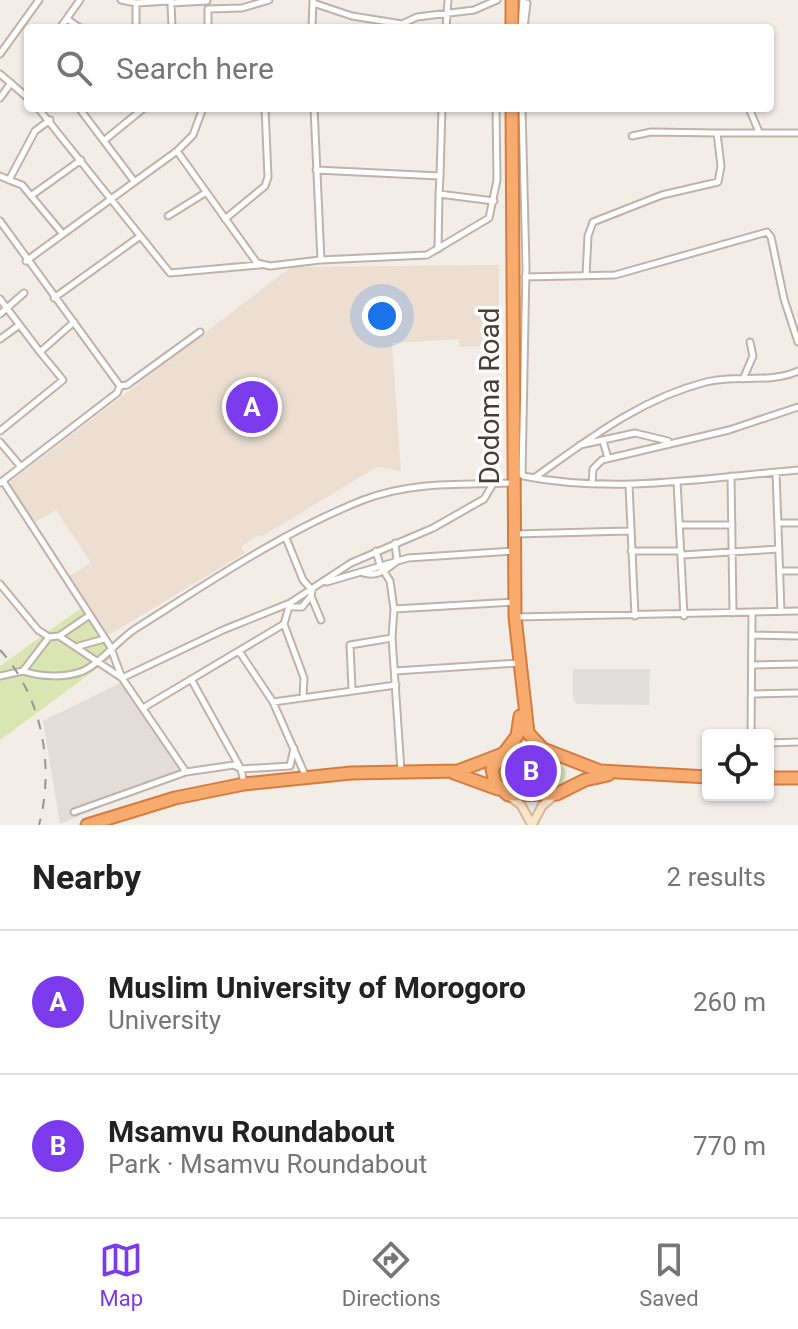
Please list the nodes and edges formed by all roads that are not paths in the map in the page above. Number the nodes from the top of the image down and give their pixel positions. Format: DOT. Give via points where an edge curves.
graph roads {
  1 [pos="39,0"];
  2 [pos="80,0"];
  3 [pos="121,0"];
  4 [pos="269,0"];
  5 [pos="448,0"];
  6 [pos="497,0"];
  7 [pos="512,0"];
  8 [pos="170,2"];
  9 [pos="313,2"];
  10 [pos="525,2"];
  11 [pos="136,3"];
  12 [pos="208,3"];
  13 [pos="447,14"];
  14 [pos="67,19"];
  15 [pos="63,24"];
  16 [pos="74,24"];
  17 [pos="136,24"];
  18 [pos="172,24"];
  19 [pos="208,24"];
  20 [pos="312,24"];
  21 [pos="446,24"];
  22 [pos="512,24"];
  23 [pos="522,24"];
  24 [pos="0,54"];
  25 [pos="0,74"];
  26 [pos="11,83"];
  27 [pos="24,94"];
  28 [pos="0,98"];
  29 [pos="42,112"];
  30 [pos="82,112"];
  31 [pos="139,112"];
  32 [pos="202,112"];
  33 [pos="265,112"];
  34 [pos="314,112"];
  35 [pos="442,112"];
  36 [pos="496,112"];
  37 [pos="512,112"];
  38 [pos="522,112"];
  39 [pos="751,112"];
  40 [pos="50,120"];
  41 [pos="717,133"];
  42 [pos="759,133"];
  43 [pos="798,133"];
  44 [pos="632,136"];
  45 [pos="106,139"];
  46 [pos="177,151"];
  47 [pos="81,160"];
  48 [pos="316,170"];
  49 [pos="0,176"];
  50 [pos="440,176"];
  51 [pos="9,180"];
  52 [pos="134,181"];
  53 [pos="205,193"];
  54 [pos="439,194"];
  55 [pos="32,195"];
  56 [pos="108,199"];
  57 [pos="494,201"];
  58 [pos="168,216"];
  59 [pos="225,219"];
  60 [pos="0,221"];
  61 [pos="62,233"];
  62 [pos="139,237"];
  63 [pos="438,250"];
  64 [pos="321,260"];
  65 [pos="26,261"];
  66 [pos="260,265"];
  67 [pos="586,276"];
  68 [pos="525,277"];
  69 [pos="24,293"];
  70 [pos="54,298"];
  71 [pos="0,299"];
  72 [pos="8,308"];
  73 [pos="0,314"];
  74 [pos="74,322"];
  75 [pos="18,326"];
  76 [pos="200,332"];
  77 [pos="0,339"];
  78 [pos="750,342"];
  79 [pos="798,342"];
  80 [pos="40,352"];
  81 [pos="798,371"];
  82 [pos="743,379"];
  83 [pos="120,386"];
  84 [pos="798,407"];
  85 [pos="0,431"];
  86 [pos="603,441"];
  87 [pos="0,442"];
  88 [pos="672,442"];
  89 [pos="575,446"];
  90 [pos="608,458"];
  91 [pos="21,467"];
  92 [pos="798,470"];
  93 [pos="776,472"];
  94 [pos="731,476"];
  95 [pos="517,478"];
  96 [pos="534,478"];
  97 [pos="677,481"];
  98 [pos="2,482"];
  99 [pos="493,484"];
  100 [pos="592,484"];
  101 [pos="629,485"];
  102 [pos="780,523"];
  103 [pos="798,523"];
  104 [pos="680,525"];
  105 [pos="732,525"];
  106 [pos="629,531"];
  107 [pos="514,534"];
  108 [pos="286,538"];
  109 [pos="395,543"];
  110 [pos="779,549"];
  111 [pos="514,550"];
  112 [pos="376,551"];
  113 [pos="631,551"];
  114 [pos="733,552"];
  115 [pos="682,553"];
  116 [pos="397,561"];
  117 [pos="380,565"];
  118 [pos="781,571"];
  119 [pos="798,571"];
  120 [pos="360,572"];
  121 [pos="384,572"];
  122 [pos="0,584"];
  123 [pos="314,591"];
  124 [pos="516,602"];
  125 [pos="290,605"];
  126 [pos="394,609"];
  127 [pos="781,611"];
  128 [pos="798,611"];
  129 [pos="733,613"];
  130 [pos="752,613"];
  131 [pos="90,615"];
  132 [pos="635,616"];
  133 [pos="684,616"];
  134 [pos="515,617"];
  135 [pos="321,620"];
  136 [pos="284,624"];
  137 [pos="754,635"];
  138 [pos="59,636"];
  139 [pos="798,636"];
  140 [pos="49,637"];
  141 [pos="392,638"];
  142 [pos="104,639"];
  143 [pos="79,646"];
  144 [pos="110,646"];
  145 [pos="239,651"];
  146 [pos="97,661"];
  147 [pos="518,663"];
  148 [pos="798,664"];
  149 [pos="754,665"];
  150 [pos="23,671"];
  151 [pos="395,671"];
  152 [pos="0,676"];
  153 [pos="122,678"];
  154 [pos="191,679"];
  155 [pos="521,683"];
  156 [pos="396,685"];
  157 [pos="352,689"];
  158 [pos="798,693"];
  159 [pos="754,694"];
  160 [pos="303,697"];
  161 [pos="273,702"];
  162 [pos="143,708"];
  163 [pos="751,729"];
  164 [pos="798,742"];
  165 [pos="774,743"];
  166 [pos="294,748"];
  167 [pos="501,754"];
  168 [pos="558,755"];
  169 [pos="241,769"];
  170 [pos="401,771"];
  171 [pos="186,772"];
  172 [pos="446,772"];
  173 [pos="617,774"];
  174 [pos="702,776"];
  175 [pos="306,777"];
  176 [pos="774,778"];
  177 [pos="798,778"];
  178 [pos="244,784"];
  179 [pos="505,793"];
  180 [pos="559,793"];
  181 [pos="74,812"];
  182 [pos="87,825"];
  183 [pos="532,825"];
  1 -- 24 [label="street"];
  2 -- 14 [label="street"];
  3 -- 11 [label="street"];
  4 -- 12 [label="street" via="242,8"];
  5 -- 13 [label="street"];
  6 -- 13 [label="street"];
  7 -- 22 [label="highway"];
  8 -- 11 [label="street"];
  8 -- 12 [label="street"];
  8 -- 18 [label="street"];
  9 -- 13 [label="street" via="352,16 402,24"];
  9 -- 20 [label="street"];
  10 -- 23 [label="street"];
  11 -- 17 [label="street"];
  12 -- 19 [label="street"];
  13 -- 21 [label="street"];
  14 -- 15 [label="street"];
  14 -- 16 [label="street"];
  25 -- 26 [label="street"];
  26 -- 27 [label="street"];
  26 -- 28 [label="street"];
  29 -- 40 [label="street"];
  30 -- 45 [label="street"];
  31 -- 45 [label="street"];
  32 -- 46 [label="street" via="193,135"];
  33 -- 59 [label="street" via="265,186"];
  34 -- 48 [label="street"];
  35 -- 50 [label="street"];
  36 -- 57 [label="street"];
  37 -- 95 [label="highway, Dodoma Road"];
  38 -- 68 [label="street"];
  39 -- 42 [label="street"];
  40 -- 47 [label="street"];
  40 -- 51 [label="street" via="35,131"];
  41 -- 42 [label="street"];
  41 -- 44 [label="street"];
  41 -- 67 [label="street" via="718,182 662,195 593,222"];
  42 -- 43 [label="street"];
  45 -- 52 [label="street"];
  46 -- 52 [label="street"];
  46 -- 53 [label="street"];
  47 -- 55 [label="street"];
  47 -- 56 [label="street"];
  48 -- 50 [label="street"];
  48 -- 64 [label="street"];
  49 -- 51 [label="street"];
  50 -- 54 [label="street"];
  51 -- 55 [label="street"];
  52 -- 56 [label="street"];
  53 -- 58 [label="street"];
  53 -- 59 [label="street"];
  54 -- 57 [label="street"];
  54 -- 63 [label="street"];
  55 -- 61 [label="street"];
  56 -- 61 [label="street"];
  56 -- 62 [label="street"];
  57 -- 63 [label="street" via="489,218"];
  59 -- 66 [label="street"];
  60 -- 65 [label="street"];
  61 -- 65 [label="street"];
  62 -- 66 [label="street" via="170,273"];
  62 -- 70 [label="street"];
  63 -- 64 [label="street" via="415,258"];
  64 -- 66 [label="street"];
  65 -- 70 [label="street"];
  67 -- 68 [label="street"];
  67 -- 79 [label="street" via="647,269 767,232"];
  68 -- 95 [label="street"];
  69 -- 72 [label="street"];
  70 -- 74 [label="street"];
  71 -- 72 [label="street"];
  72 -- 73 [label="street"];
  72 -- 75 [label="street"];
  74 -- 80 [label="street"];
  74 -- 83 [label="street"];
  75 -- 77 [label="street"];
  75 -- 80 [label="street"];
  76 -- 83 [label="street"];
  78 -- 82 [label="street" via="753,356"];
  80 -- 85 [label="street" via="63,380"];
  81 -- 82 [label="street"];
  82 -- 89 [label="street" via="710,381 657,398"];
  83 -- 91 [label="street"];
  84 -- 88 [label="street"];
  86 -- 88 [label="street" via="635,433"];
  86 -- 89 [label="street"];
  86 -- 90 [label="street"];
  87 -- 91 [label="street"];
  88 -- 90 [label="street"];
  89 -- 96 [label="street"];
  90 -- 100 [label="street" via="597,463"];
  91 -- 98 [label="street"];
  92 -- 93 [label="street"];
  93 -- 94 [label="street"];
  93 -- 102 [label="street"];
  94 -- 97 [label="street"];
  94 -- 105 [label="street"];
  95 -- 96 [label="street"];
  95 -- 99 [label="street"];
  95 -- 107 [label="highway, Dodoma Road"];
  96 -- 100 [label="street"];
  97 -- 101 [label="street"];
  97 -- 104 [label="street"];
  98 -- 131 [label="street"];
  99 -- 108 [label="street" via="392,490"];
  99 -- 109 [label="street" via="484,499"];
  100 -- 101 [label="street"];
  101 -- 106 [label="street"];
  102 -- 103 [label="street"];
  102 -- 110 [label="street"];
  104 -- 105 [label="street"];
  104 -- 115 [label="street"];
  105 -- 114 [label="street"];
  106 -- 107 [label="street"];
  106 -- 113 [label="street"];
  107 -- 111 [label="highway, Dodoma Road"];
  108 -- 123 [label="street" via="303,580"];
  108 -- 144 [label="street"];
  109 -- 112 [label="street"];
  109 -- 116 [label="street"];
  110 -- 114 [label="street"];
  110 -- 118 [label="street"];
  111 -- 116 [label="street"];
  111 -- 124 [label="highway, Dodoma Road"];
  112 -- 117 [label="street"];
  112 -- 123 [label="street"];
  113 -- 115 [label="street"];
  113 -- 132 [label="street"];
  114 -- 115 [label="street"];
  114 -- 129 [label="street"];
  115 -- 133 [label="street"];
  116 -- 117 [label="street"];
  116 -- 121 [label="street"];
  117 -- 120 [label="street"];
  117 -- 121 [label="street"];
  118 -- 119 [label="street"];
  118 -- 127 [label="street"];
  120 -- 121 [label="street"];
  120 -- 123 [label="street"];
  121 -- 126 [label="street"];
  122 -- 140 [label="street"];
  123 -- 125 [label="street"];
  123 -- 135 [label="street"];
  124 -- 126 [label="street"];
  124 -- 134 [label="highway, Dodoma Road"];
  125 -- 136 [label="street"];
  125 -- 153 [label="street"];
  126 -- 141 [label="street"];
  127 -- 128 [label="street"];
  127 -- 130 [label="street"];
  129 -- 130 [label="street"];
  129 -- 133 [label="street"];
  130 -- 137 [label="street"];
  131 -- 138 [label="street"];
  131 -- 142 [label="street"];
  132 -- 133 [label="street"];
  132 -- 134 [label="street"];
  134 -- 147 [label="highway, Dodoma Road"];
  136 -- 145 [label="street"];
  136 -- 160 [label="street" via="304,678"];
  137 -- 139 [label="street"];
  137 -- 149 [label="street"];
  138 -- 140 [label="street"];
  138 -- 143 [label="street"];
  140 -- 150 [label="street"];
  141 -- 151 [label="street"];
  141 -- 157 [label="street" via="350,645"];
  142 -- 143 [label="street"];
  142 -- 144 [label="street"];
  143 -- 146 [label="street"];
  144 -- 146 [label="street"];
  144 -- 153 [label="street"];
  145 -- 154 [label="street"];
  145 -- 161 [label="street"];
  146 -- 150 [label="street" via="65,675"];
  146 -- 153 [label="street"];
  147 -- 151 [label="street"];
  147 -- 155 [label="highway, Dodoma Road"];
  148 -- 149 [label="street"];
  149 -- 159 [label="street"];
  150 -- 152 [label="street"];
  151 -- 156 [label="street"];
  153 -- 162 [label="street"];
  154 -- 162 [label="street"];
  154 -- 169 [label="street"];
  155 -- 167 [label="highway, Dodoma Road" via="520,728"];
  155 -- 168 [label="highway, Dodoma Road" via="530,737"];
  156 -- 157 [label="street"];
  156 -- 170 [label="street"];
  157 -- 160 [label="street"];
  158 -- 159 [label="street"];
  159 -- 163 [label="street"];
  160 -- 161 [label="street"];
  161 -- 166 [label="street"];
  162 -- 171 [label="street"];
  164 -- 165 [label="street"];
  166 -- 169 [label="street" via="290,766"];
  166 -- 175 [label="street"];
  167 -- 168 [label="highway" via="528,749"];
  167 -- 172 [label="highway"];
  167 -- 179 [label="highway" via="492,774"];
  168 -- 173 [label="highway"];
  168 -- 180 [label="highway" via="570,774"];
  169 -- 171 [label="street" via="224,765"];
  169 -- 178 [label="street"];
  170 -- 172 [label="highway"];
  170 -- 175 [label="highway"];
  171 -- 181 [label="street"];
  172 -- 179 [label="highway"];
  173 -- 174 [label="highway"];
  173 -- 180 [label="highway" via="585,780"];
  175 -- 178 [label="highway"];
  176 -- 177 [label="highway"];
  178 -- 182 [label="highway"];
  179 -- 180 [label="highway"];
  179 -- 183 [label="main road" via="521,805"];
  180 -- 183 [label="main road" via="542,806"];
}
